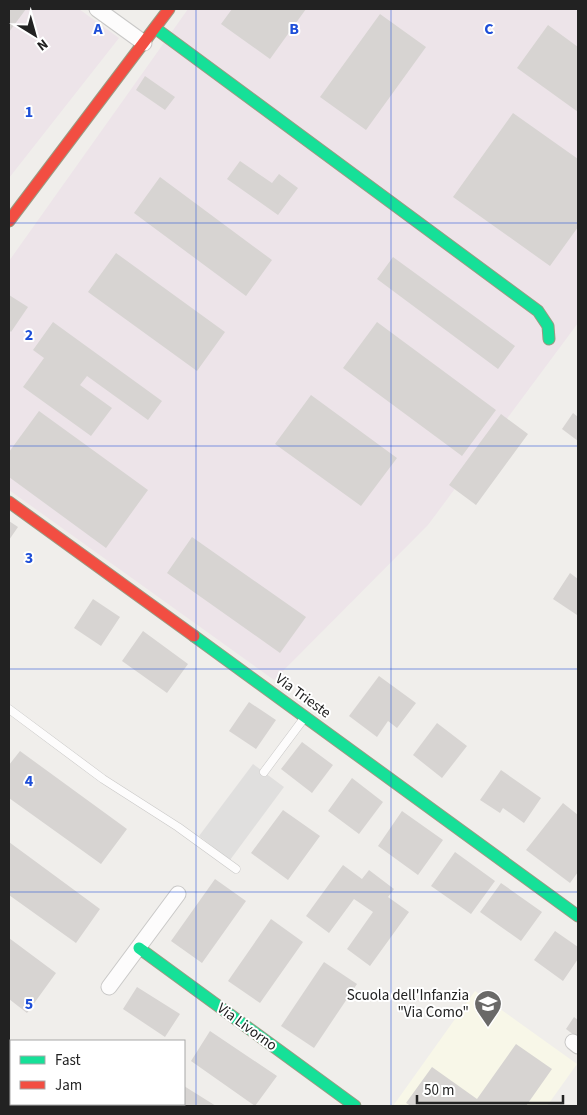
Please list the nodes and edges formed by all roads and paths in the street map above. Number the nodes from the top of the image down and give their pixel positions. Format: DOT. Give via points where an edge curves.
graph roads {
  1 [pos="97,9"];
  2 [pos="169,9"];
  3 [pos="155,28"];
  4 [pos="144,43"];
  5 [pos="9,221"];
  6 [pos="549,338"];
  7 [pos="9,502"];
  8 [pos="9,709"];
  9 [pos="306,716"];
  10 [pos="264,772"];
  11 [pos="236,869"];
  12 [pos="178,894"];
  13 [pos="578,916"];
  14 [pos="139,948"];
  15 [pos="110,987"];
  16 [pos="355,1106"];
  1 -- 4 [label="street"];
  2 -- 3 [label="street"];
  3 -- 4 [label="street"];
  3 -- 6 [label="street" via="538,311 548,326"];
  4 -- 5 [label="street"];
  7 -- 9 [label="street, Via Trieste"];
  8 -- 11 [label="lane" via="103,779"];
  9 -- 10 [label="lane"];
  9 -- 13 [label="street, Via Trieste"];
  12 -- 14 [label="street"];
  14 -- 15 [label="street"];
  14 -- 16 [label="street, Via Livorno"];
}
